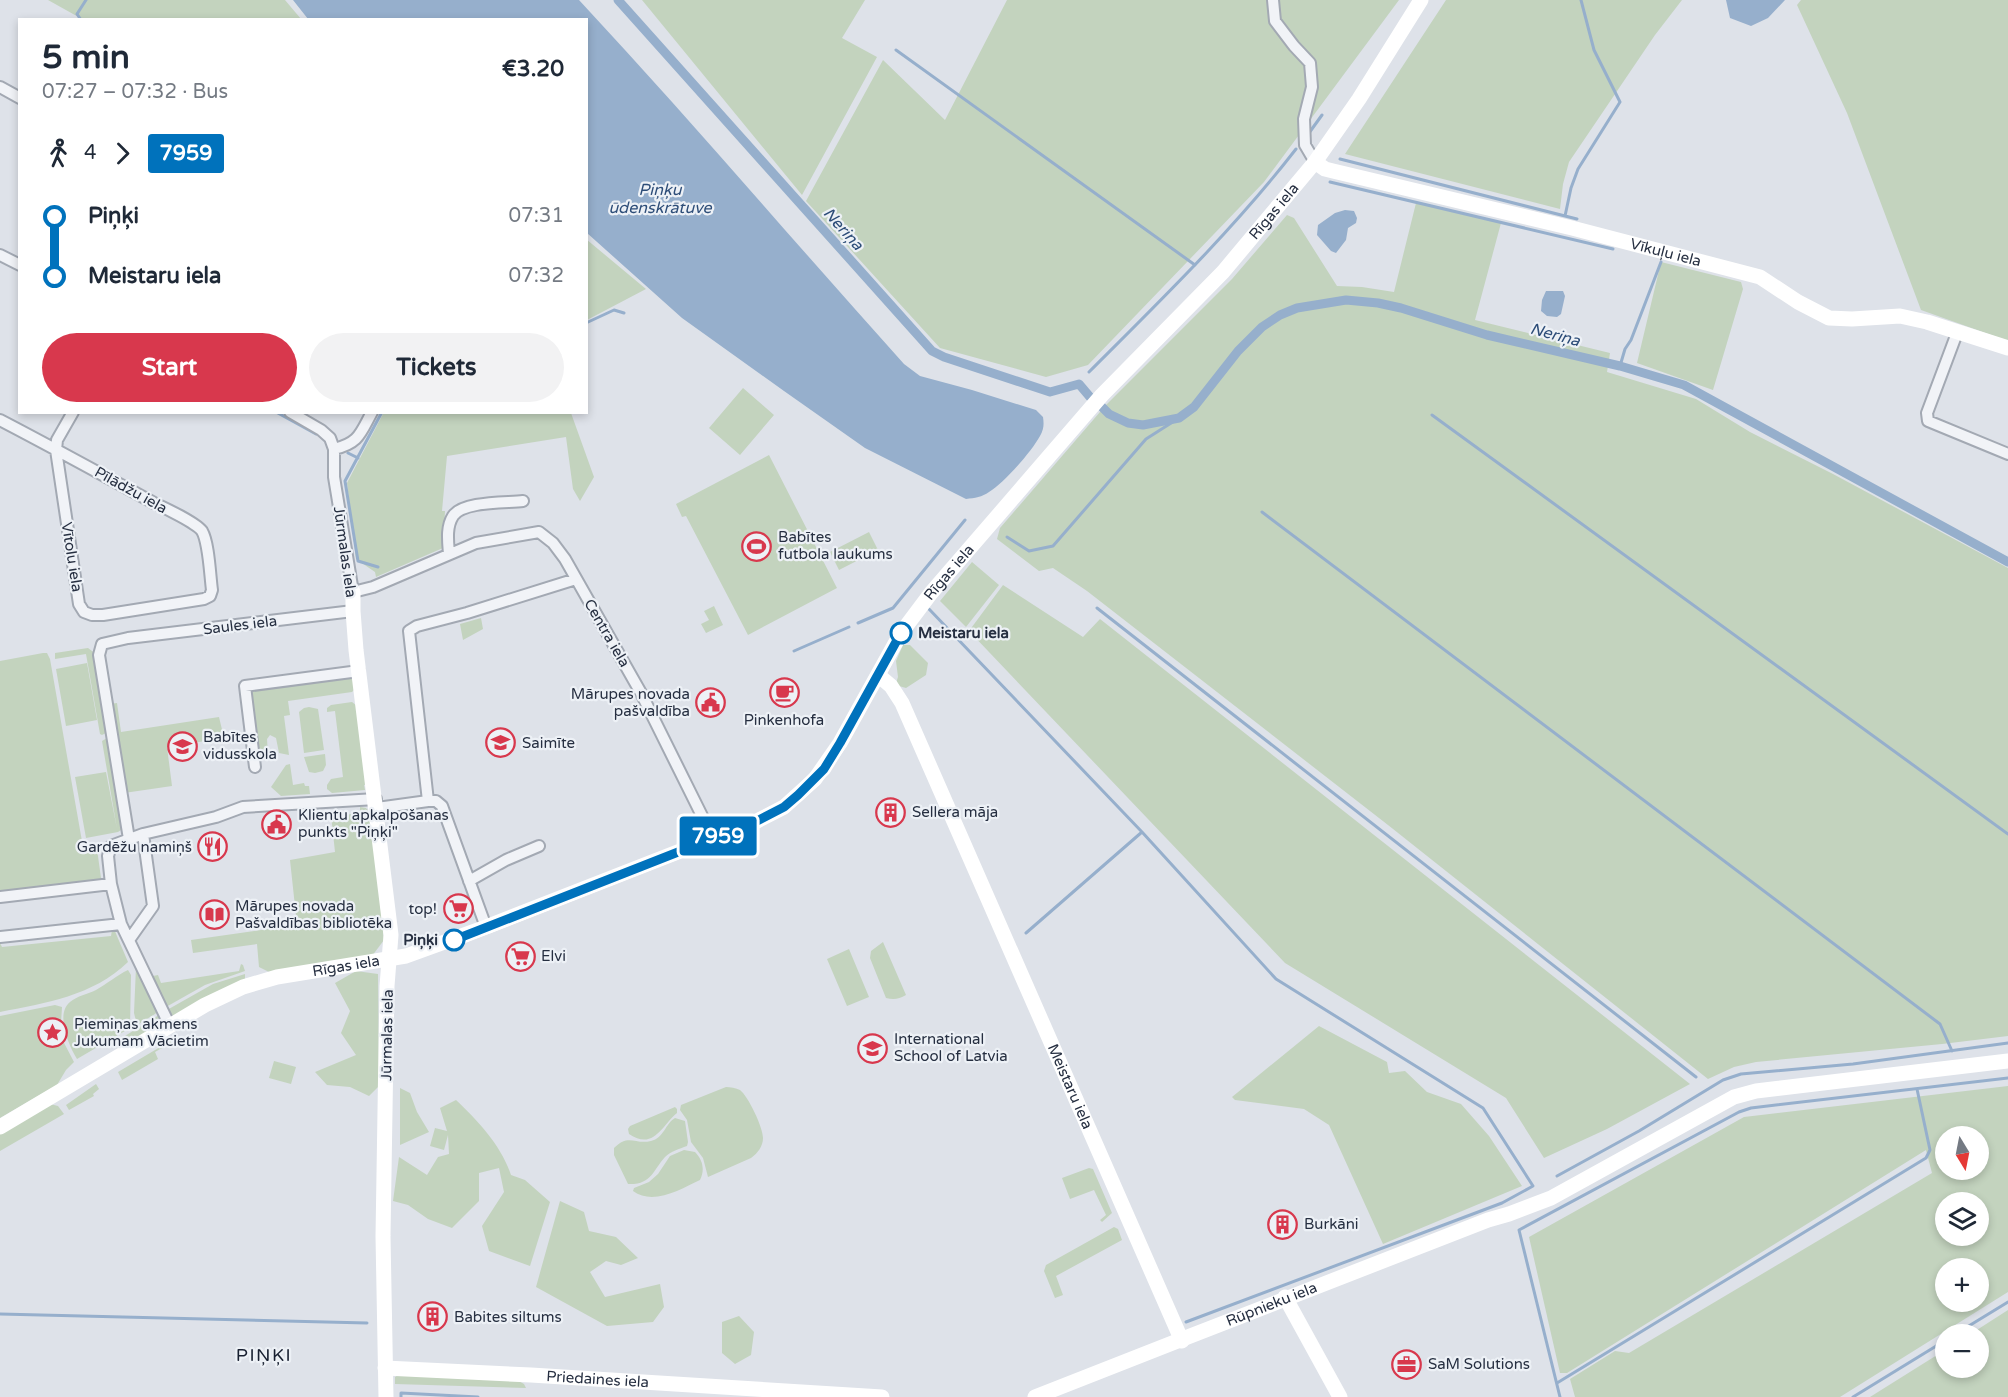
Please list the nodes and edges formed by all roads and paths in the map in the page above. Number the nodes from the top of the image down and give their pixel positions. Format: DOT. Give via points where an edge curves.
graph roads {
  1 [pos="1273,0"];
  2 [pos="1421,0"];
  3 [pos="0,87"];
  4 [pos="18,97"];
  5 [pos="1315,162"];
  6 [pos="0,255"];
  7 [pos="18,265"];
  8 [pos="1957,333"];
  9 [pos="2008,348"];
  10 [pos="71,414"];
  11 [pos="293,414"];
  12 [pos="371,414"];
  13 [pos="0,420"];
  14 [pos="334,449"];
  15 [pos="56,450"];
  16 [pos="2008,454"];
  17 [pos="523,501"];
  18 [pos="449,554"];
  19 [pos="576,579"];
  20 [pos="353,592"];
  21 [pos="210,596"];
  22 [pos="353,611"];
  23 [pos="359,671"];
  24 [pos="878,675"];
  25 [pos="255,767"];
  26 [pos="428,801"];
  27 [pos="376,804"];
  28 [pos="143,834"];
  29 [pos="713,838"];
  30 [pos="129,839"];
  31 [pos="539,846"];
  32 [pos="469,881"];
  33 [pos="111,884"];
  34 [pos="0,897"];
  35 [pos="121,924"];
  36 [pos="486,927"];
  37 [pos="0,937"];
  38 [pos="129,940"];
  39 [pos="390,959"];
  40 [pos="170,1026"];
  41 [pos="2008,1061"];
  42 [pos="0,1127"];
  43 [pos="1285,1297"];
  44 [pos="1182,1341"];
  45 [pos="385,1368"];
  46 [pos="386,1397"];
  47 [pos="882,1397"];
  48 [pos="1035,1397"];
  49 [pos="1340,1397"];
  1 -- 5 [label="street" via="1275,21 1310,63 1312,87 1304,119 1305,145"];
  2 -- 5 [label="street, Rīgas iela"];
  3 -- 4 [label="street"];
  5 -- 8 [label="street, Vīkuļu iela" via="1332,171 1760,277 1829,318 1900,316"];
  5 -- 24 [label="street, Rīgas iela" via="1222,272 1095,403 931,593 901,633"];
  6 -- 7 [label="street"];
  8 -- 9 [label="street, Vīkuļu iela"];
  8 -- 16 [label="street" via="1927,413 1929,421"];
  10 -- 15 [label="street, Vītolu iela"];
  11 -- 14 [label="street" via="321,430"];
  12 -- 14 [label="street" via="358,438"];
  13 -- 15 [label="street, Pīlādžu iela"];
  14 -- 20 [label="street, Jūrmalas iela" via="334,477"];
  15 -- 21 [label="street, Pīlādžu iela" via="200,529 206,543"];
  15 -- 21 [label="street, Vītolu iela" via="79,604 84,612 103,615"];
  17 -- 18 [label="street" via="466,506 454,515 448,532"];
  18 -- 19 [label="street, Centra iela" via="476,543 539,532 559,549"];
  18 -- 20 [label="street"];
  19 -- 26 [label="street" via="410,631"];
  19 -- 29 [label="street, Centra iela" via="641,693"];
  20 -- 22 [label="street, Jūrmalas iela"];
  22 -- 23 [label="street, Jūrmalas iela"];
  22 -- 30 [label="street, Saules iela" via="102,644 99,655"];
  23 -- 25 [label="street" via="245,686"];
  23 -- 27 [label="street, Jūrmalas iela"];
  24 -- 29 [label="street, Rīgas iela" via="815,779 773,813"];
  24 -- 44 [label="street, Meistaru iela" via="902,703"];
  26 -- 27 [label="street"];
  26 -- 32 [label="street" via="442,806"];
  27 -- 28 [label="street" via="243,807"];
  27 -- 39 [label="street, Jūrmalas iela" via="391,935"];
  28 -- 30 [label="street"];
  28 -- 38 [label="street" via="153,906"];
  29 -- 36 [label="street, Rīgas iela"];
  30 -- 33 [label="street" via="109,848"];
  31 -- 32 [label="street"];
  32 -- 36 [label="street"];
  33 -- 34 [label="street"];
  33 -- 35 [label="street"];
  35 -- 37 [label="street"];
  35 -- 38 [label="street"];
  36 -- 39 [label="street, Rīgas iela"];
  38 -- 40 [label="street"];
  39 -- 40 [label="street, Rīgas iela" via="285,975 253,984 218,998"];
  39 -- 45 [label="street, Jūrmalas iela" via="383,1236"];
  40 -- 42 [label="street, Rīgas iela"];
  41 -- 43 [label="street, Rūpnieku iela" via="1756,1091 1734,1097 1551,1198"];
  43 -- 44 [label="street, Rūpnieku iela"];
  43 -- 49 [label="street"];
  44 -- 48 [label="street, Rūpnieku iela"];
  45 -- 46 [label="street, Jūrmalas iela"];
  45 -- 47 [label="street, Priedaines iela"];
}
